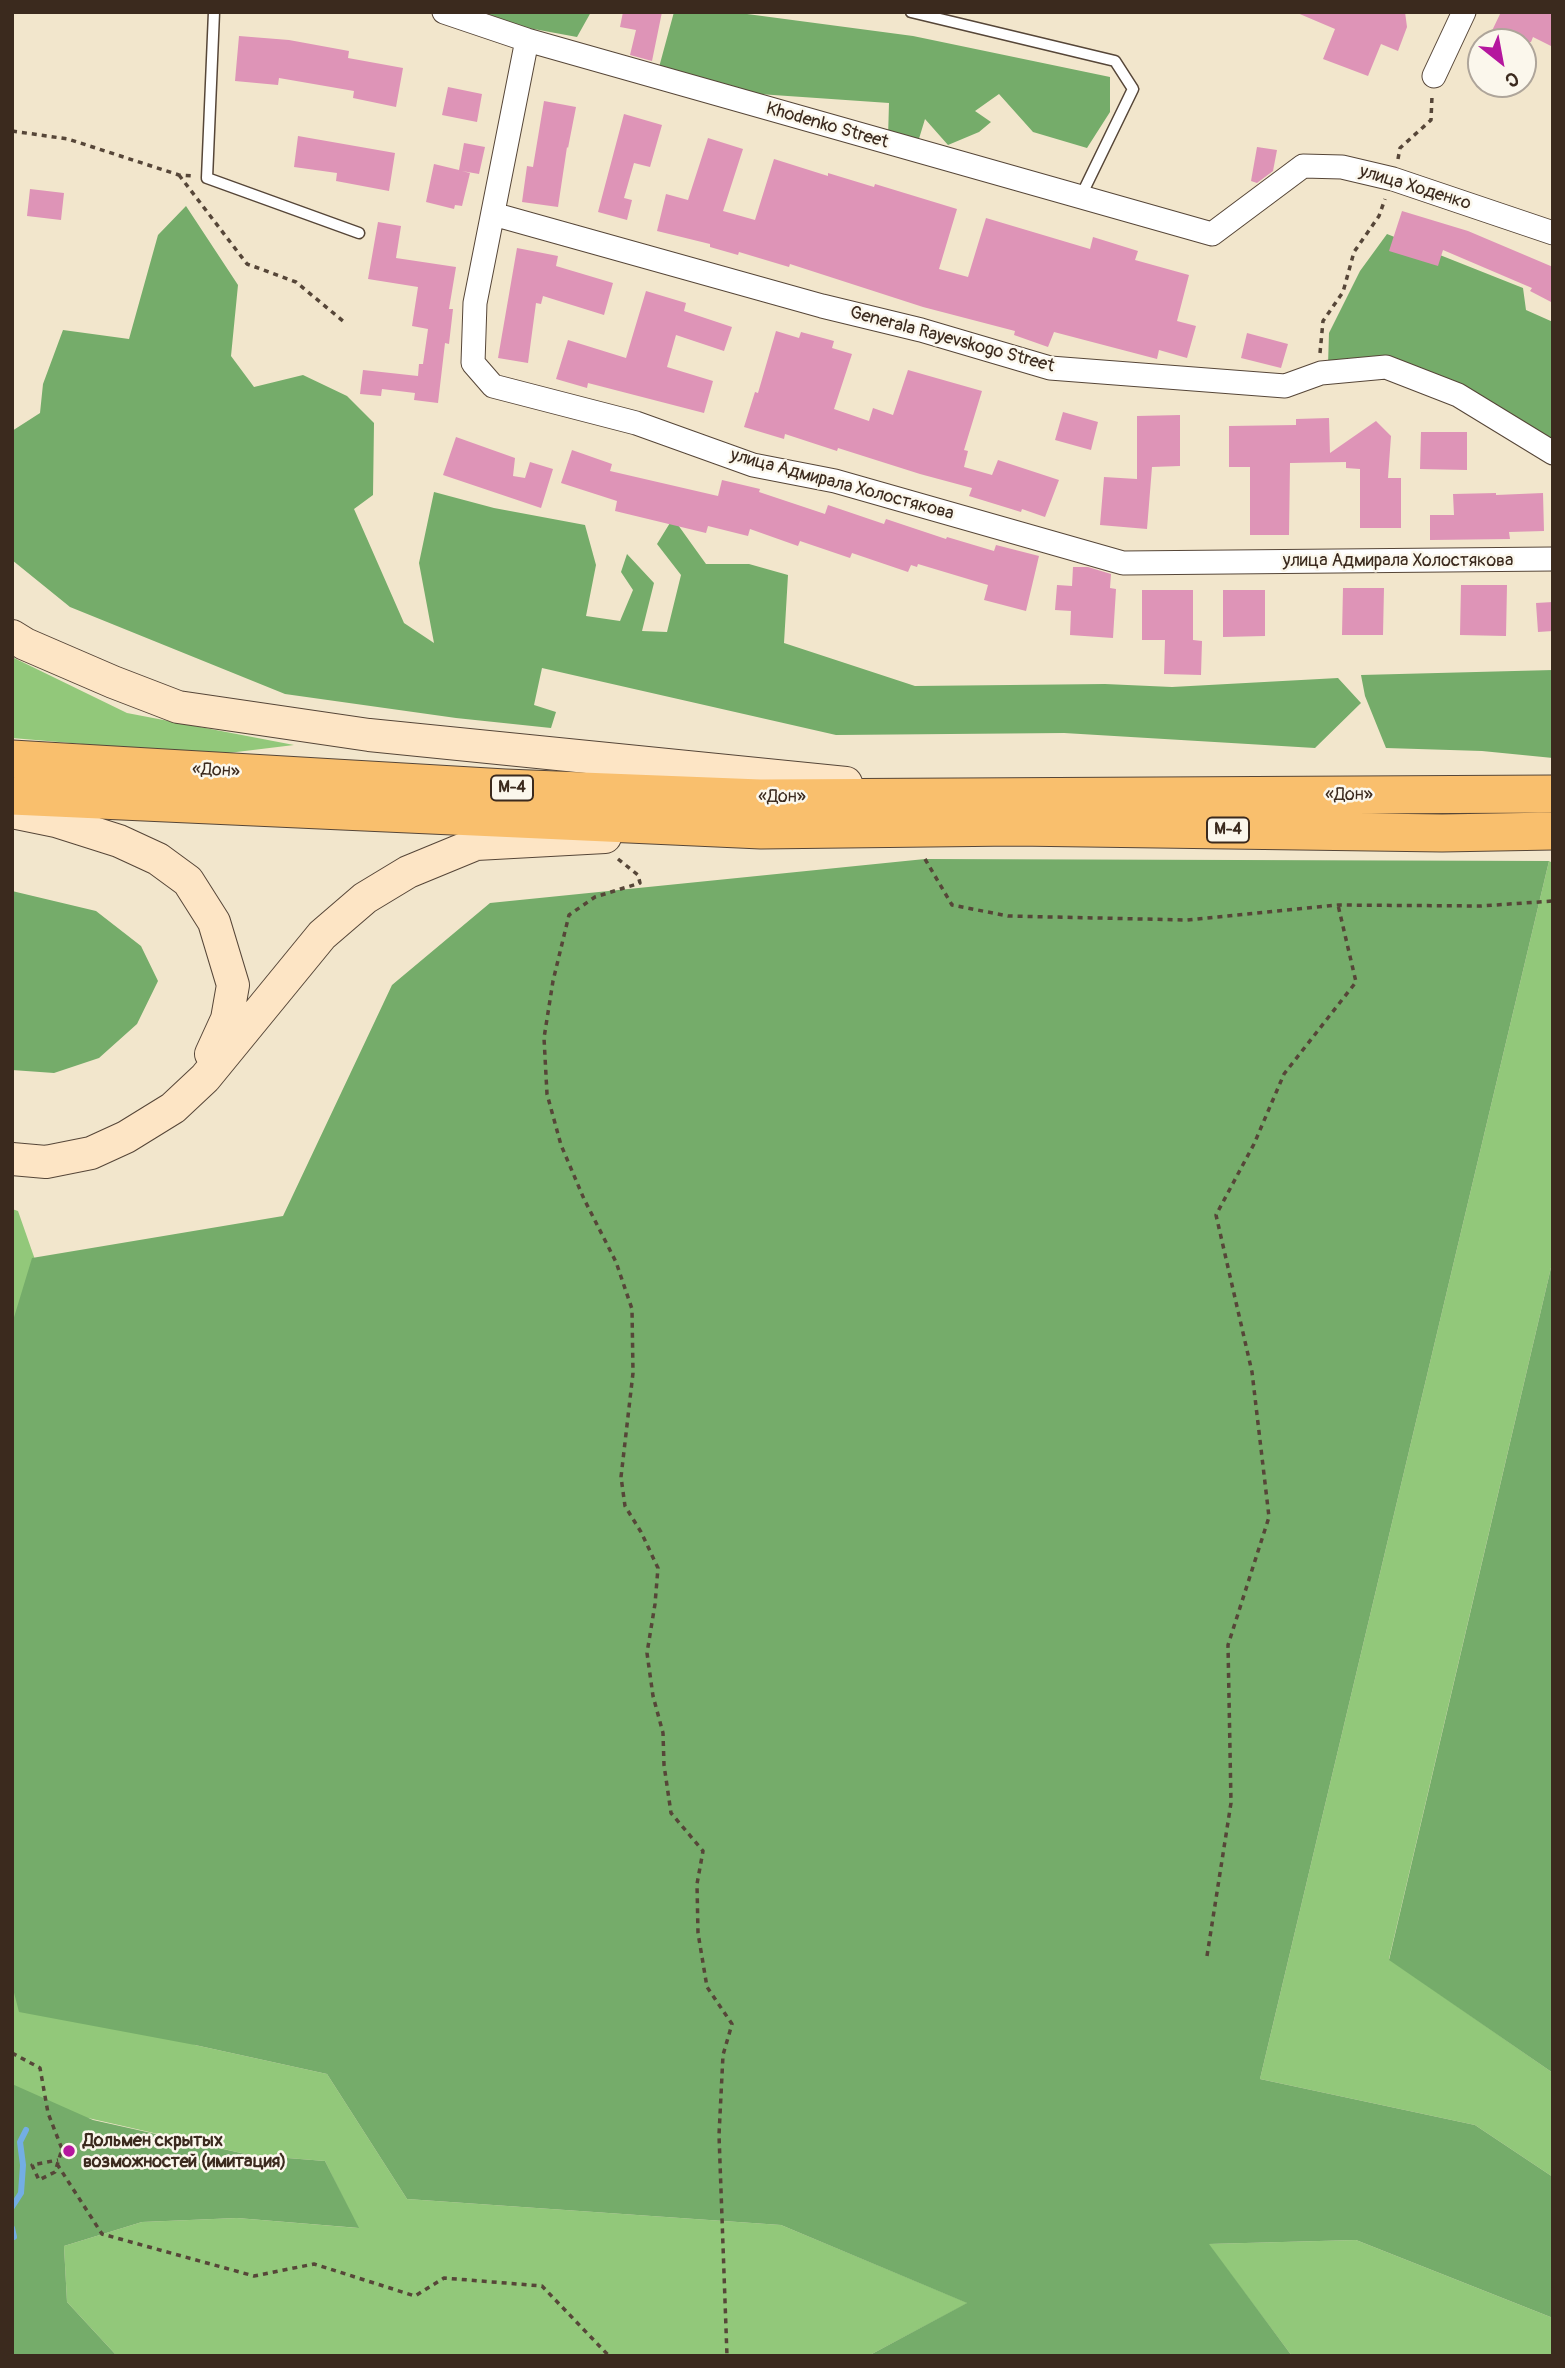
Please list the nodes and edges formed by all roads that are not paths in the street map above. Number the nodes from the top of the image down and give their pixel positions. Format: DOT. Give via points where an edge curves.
graph roads {
  1 [pos="214,12"];
  2 [pos="444,12"];
  3 [pos="911,12"];
  4 [pos="1464,12"];
  5 [pos="527,40"];
  6 [pos="1434,76"];
  7 [pos="1393,179"];
  8 [pos="1080,198"];
  9 [pos="493,214"];
  10 [pos="359,233"];
  11 [pos="1553,233"];
  12 [pos="1553,453"];
  13 [pos="1553,559"];
  14 [pos="12,636"];
  15 [pos="12,759"];
  16 [pos="1553,794"];
  17 [pos="12,796"];
  18 [pos="1012,796"];
  19 [pos="12,813"];
  20 [pos="761,830"];
  21 [pos="1553,831"];
  22 [pos="126,1137"];
  23 [pos="12,1158"];
  1 -- 10 [label="lane" via="206,178"];
  2 -- 5 [label="street, Khodenko Street"];
  3 -- 8 [label="lane" via="1115,61 1133,89"];
  4 -- 6 [label="street"];
  5 -- 8 [label="street, Khodenko Street"];
  5 -- 9 [label="street, улица Адмирала Холостякова"];
  7 -- 8 [label="street, Khodenko Street" via="1342,167 1303,166 1212,234"];
  7 -- 11 [label="street, улица Ходенко"];
  9 -- 12 [label="street, Generala Rayevskogo Street" via="1050,368 1285,386 1321,373 1386,367 1458,396"];
  9 -- 13 [label="street, улица Адмирала Холостякова" via="475,303 472,363 493,386 636,423 753,465 835,481 1123,563"];
  14 -- 18 [label="main road" via="178,707 397,737"];
  15 -- 18 [label="highway, «Дон» / М-4" via="760,798"];
  16 -- 18 [label="highway, «Дон» / М-4"];
  17 -- 20 [label="highway, «Дон» / М-4"];
  19 -- 22 [label="main road" via="119,841 158,859 188,881 214,922 233,985 227,1019 189,1086"];
  20 -- 21 [label="highway, «Дон» / М-4"];
  20 -- 22 [label="main road" via="476,844 408,872 365,898 322,935 205,1078 173,1108"];
  22 -- 23 [label="main road" via="91,1153 46,1162"];
}
